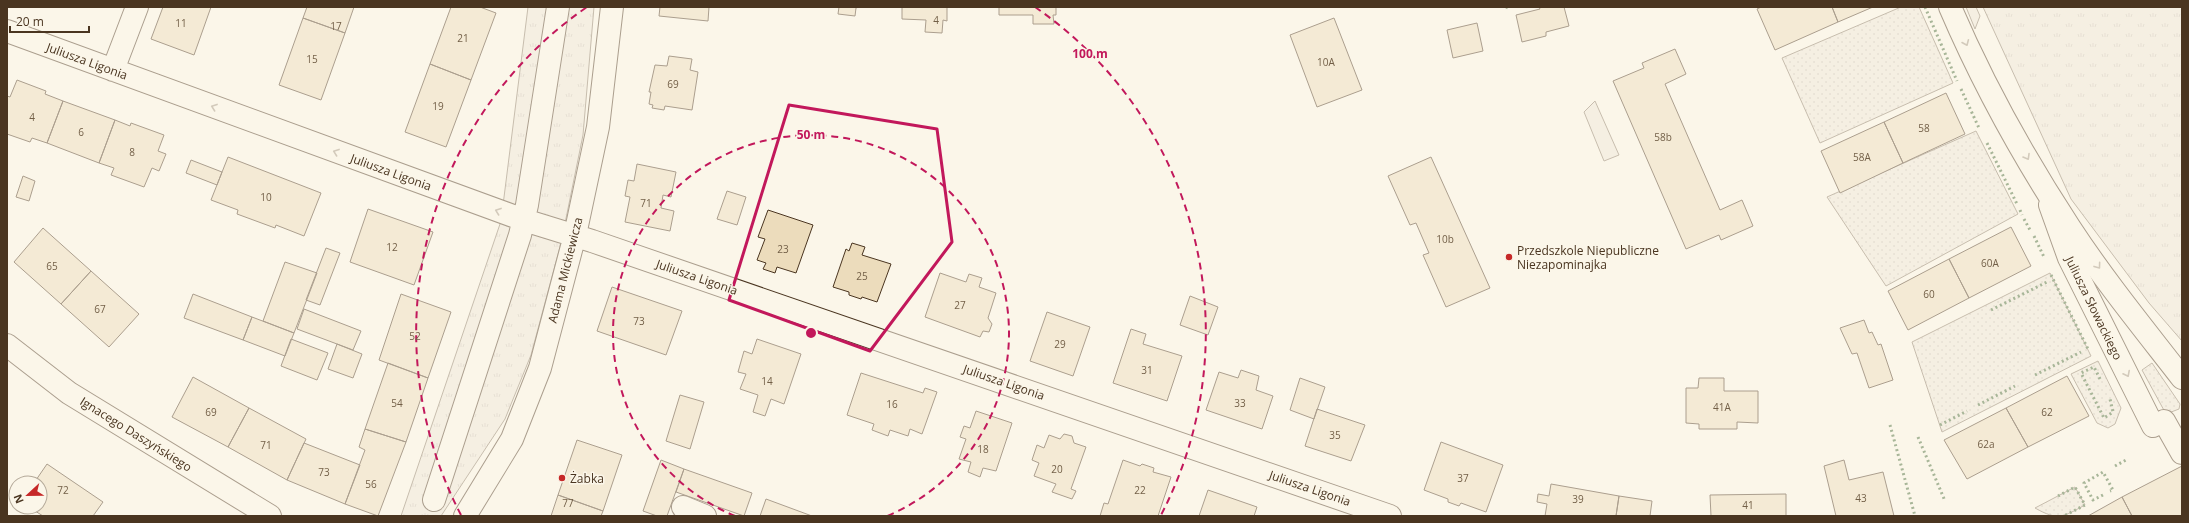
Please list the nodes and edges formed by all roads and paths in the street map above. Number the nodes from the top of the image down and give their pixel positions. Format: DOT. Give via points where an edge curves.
graph roads {
  1 [pos="137,7"];
  2 [pos="558,7"];
  3 [pos="612,7"];
  4 [pos="1950,7"];
  5 [pos="7,31"];
  6 [pos="113,70"];
  7 [pos="2043,185"];
  8 [pos="524,220"];
  9 [pos="575,236"];
  10 [pos="7,345"];
  11 [pos="2182,378"];
  12 [pos="2182,453"];
  13 [pos="434,500"];
  14 [pos="683,507"];
  15 [pos="270,516"];
  16 [pos="465,516"];
  17 [pos="705,516"];
  18 [pos="1390,516"];
  1 -- 6 [label="street"];
  2 -- 8 [label="street"];
  3 -- 9 [label="street, Adama Mickiewicza" via="598,127"];
  4 -- 7 [label="street, Juliusza Słowackiego, one-way" via="1969,52"];
  5 -- 6 [label="street, Juliusza Ligonia"];
  8 -- 6 [label="street, Juliusza Ligonia, one-way"];
  7 -- 11 [label="street, Juliusza Słowackiego, one-way" via="2070,229"];
  7 -- 12 [label="street, Juliusza Słowackiego, one-way" via="2069,258 2158,424"];
  8 -- 9 [label="street, Juliusza Ligonia"];
  8 -- 13 [label="street"];
  9 -- 16 [label="street, Adama Mickiewicza" via="540,368 512,440"];
  9 -- 18 [label="street, Juliusza Ligonia"];
  10 -- 15 [label="street, Ignacego Daszyńskiego" via="69,393"];
  14 -- 17 [label="street"];
}
